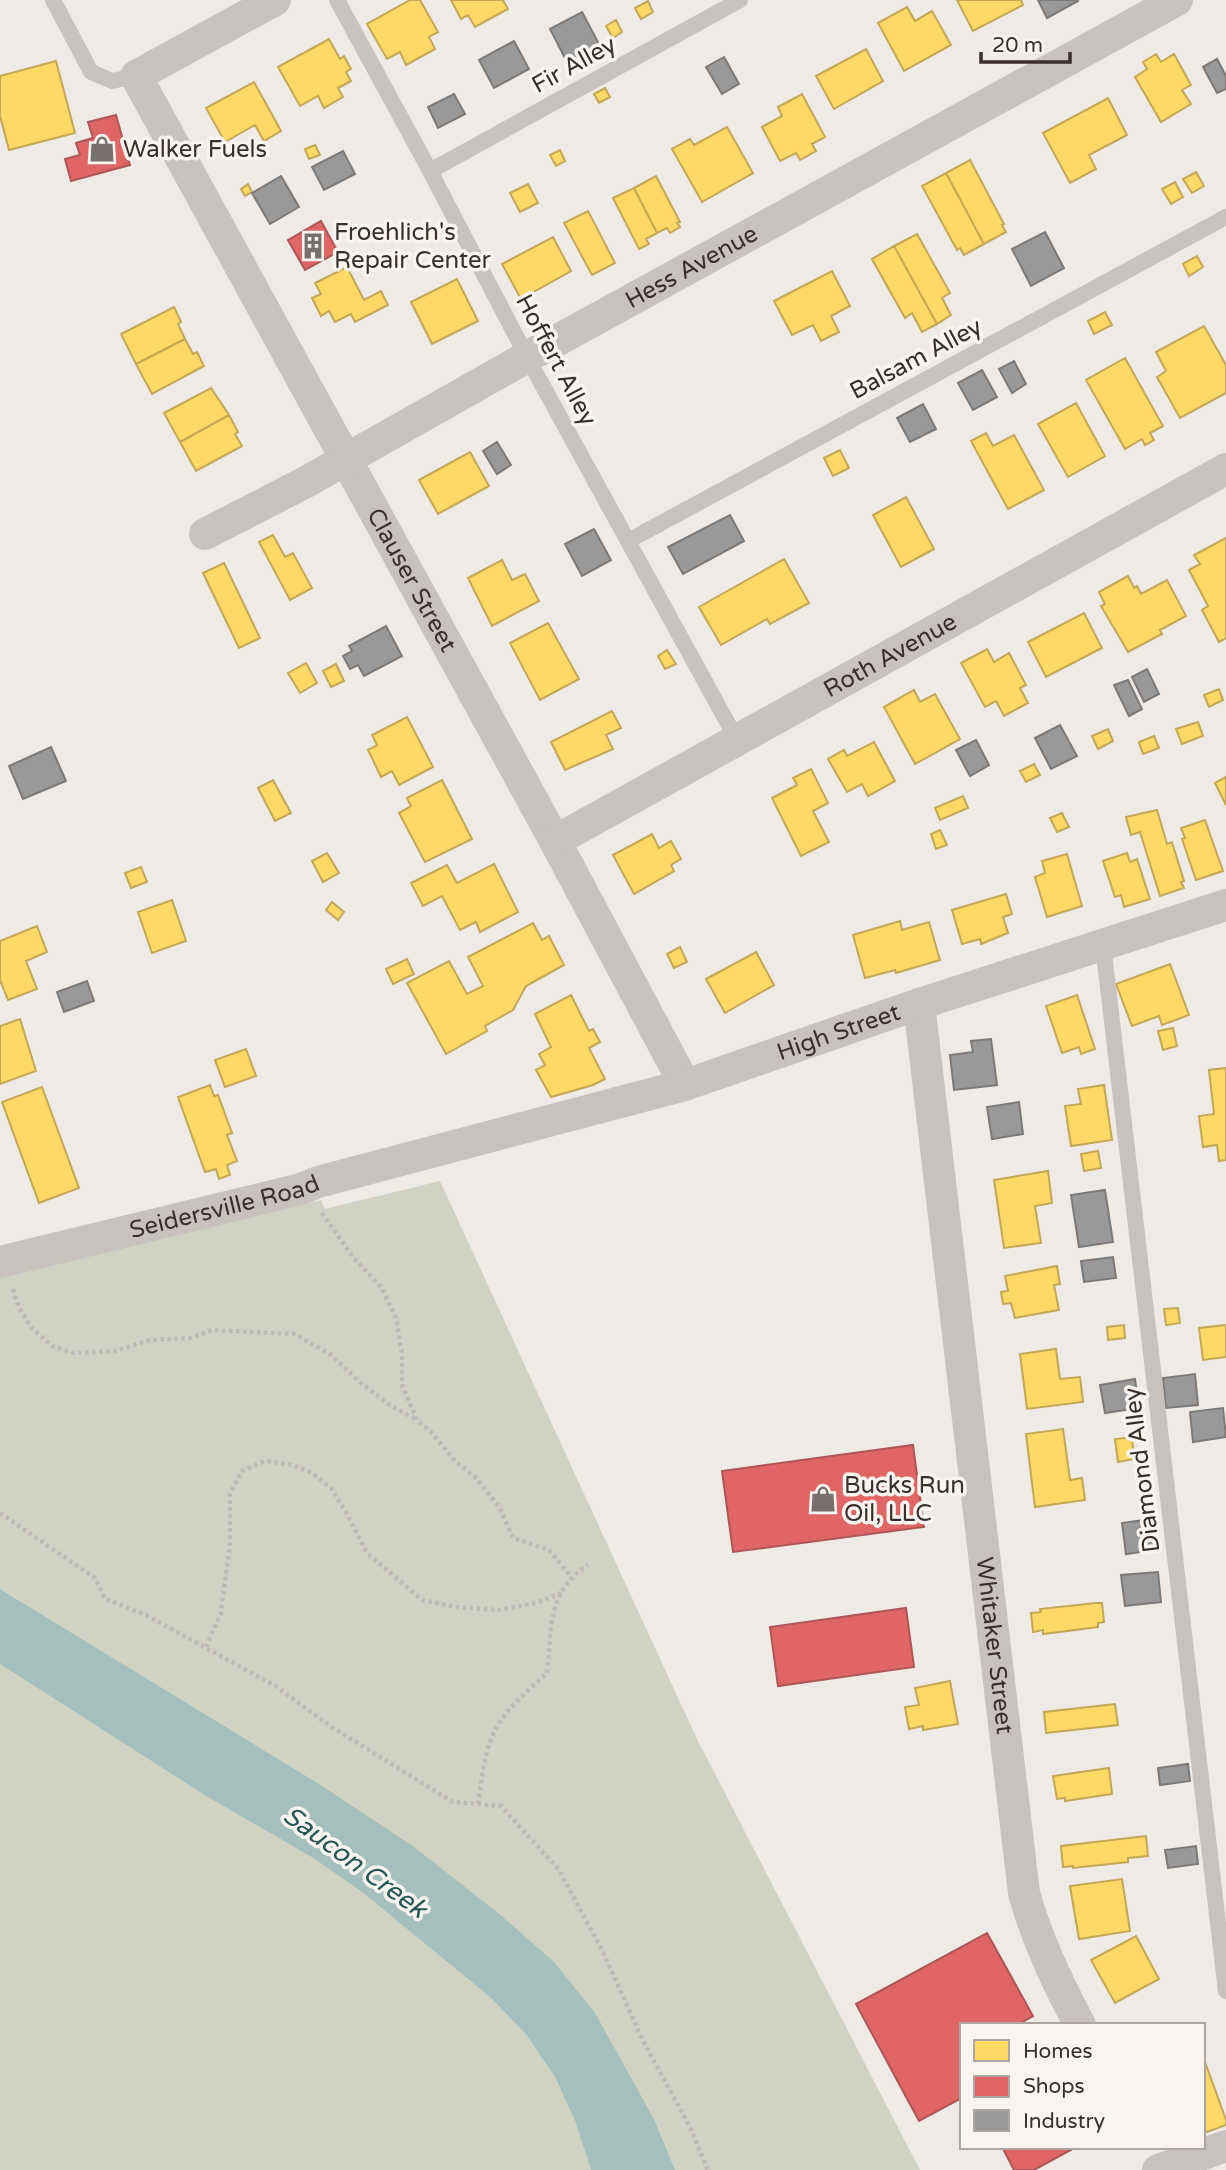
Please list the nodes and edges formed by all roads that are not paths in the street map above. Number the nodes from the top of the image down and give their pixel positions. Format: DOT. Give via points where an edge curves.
graph roads {
  1 [pos="53,0"];
  2 [pos="275,0"];
  3 [pos="337,0"];
  4 [pos="740,0"];
  5 [pos="1177,0"];
  6 [pos="136,76"];
  7 [pos="430,171"];
  8 [pos="1226,217"];
  9 [pos="527,357"];
  10 [pos="344,458"];
  11 [pos="1226,469"];
  12 [pos="205,534"];
  13 [pos="628,541"];
  14 [pos="737,740"];
  15 [pos="555,841"];
  16 [pos="1226,905"];
  17 [pos="1103,945"];
  18 [pos="919,1004"];
  19 [pos="685,1085"];
  20 [pos="447,1148"];
  21 [pos="4,1261"];
  22 [pos="1226,1991"];
  23 [pos="1079,2023"];
  24 [pos="1226,2146"];
  25 [pos="1147,2149"];
  26 [pos="1158,2170"];
  1 -- 6 [label="lane" via="91,72 112,81"];
  2 -- 6 [label="street"];
  3 -- 7 [label="lane, Hoffert Alley"];
  4 -- 7 [label="lane, Fir Alley"];
  5 -- 9 [label="street, Hess Avenue"];
  6 -- 10 [label="street, Clauser Street"];
  7 -- 9 [label="lane, Hoffert Alley"];
  8 -- 13 [label="lane, Balsam Alley"];
  9 -- 10 [label="street, Hess Avenue"];
  9 -- 13 [label="lane, Hoffert Alley"];
  10 -- 12 [label="street, Hess Avenue"];
  10 -- 15 [label="street, Clauser Street"];
  11 -- 14 [label="street, Roth Avenue"];
  13 -- 14 [label="lane, Hoffert Alley"];
  14 -- 15 [label="street, Roth Avenue"];
  15 -- 19 [label="street, Clauser Street"];
  16 -- 17 [label="street, High Street"];
  17 -- 18 [label="street, High Street"];
  17 -- 22 [label="lane, Diamond Alley"];
  18 -- 19 [label="street, High Street"];
  18 -- 23 [label="street, Whitaker Street" via="1024,1893 1035,1932"];
  19 -- 20 [label="street, High Street"];
  20 -- 21 [label="street, Seidersville Road" via="317,1194 301,1189"];
  24 -- 26 [label="street"];
  25 -- 26 [label="street"];
}
